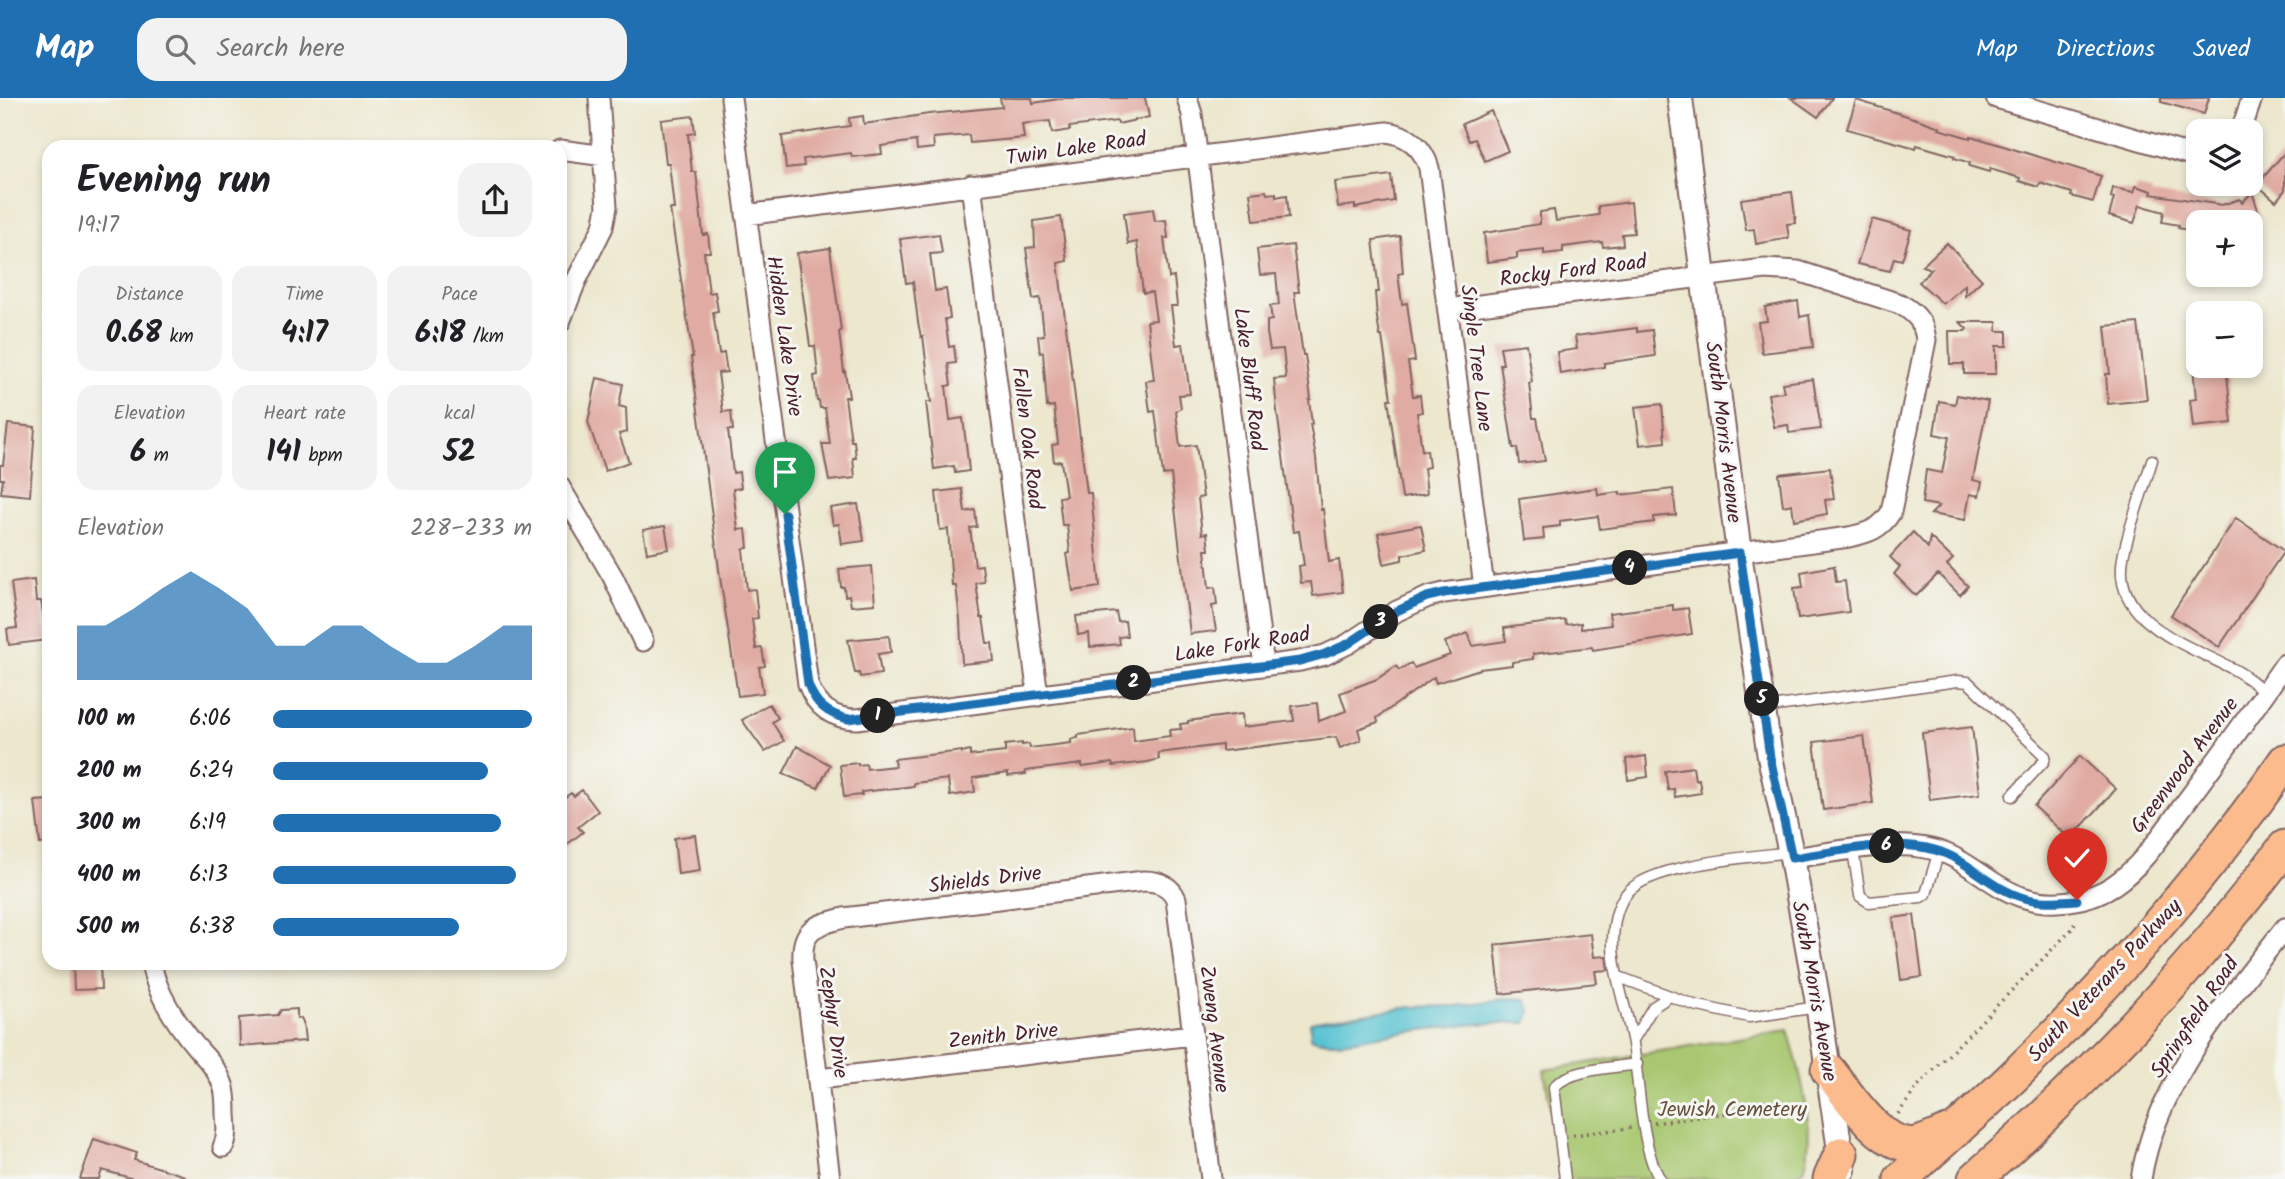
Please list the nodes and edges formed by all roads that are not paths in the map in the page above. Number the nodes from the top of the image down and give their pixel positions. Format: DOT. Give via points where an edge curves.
graph roads {
  1 [pos="598,98"];
  2 [pos="731,98"];
  3 [pos="1187,98"];
  4 [pos="1680,98"];
  5 [pos="1996,98"];
  6 [pos="2252,98"];
  7 [pos="2245,119"];
  8 [pos="1411,140"];
  9 [pos="567,151"];
  10 [pos="2186,153"];
  11 [pos="1197,155"];
  12 [pos="605,156"];
  13 [pos="971,185"];
  14 [pos="746,215"];
  15 [pos="1704,276"];
  16 [pos="567,304"];
  17 [pos="1448,309"];
  18 [pos="2152,460"];
  19 [pos="567,499"];
  20 [pos="1740,553"];
  21 [pos="1484,587"];
  22 [pos="643,641"];
  23 [pos="2285,664"];
  24 [pos="1264,666"];
  25 [pos="2266,692"];
  26 [pos="1038,696"];
  27 [pos="822,708"];
  28 [pos="1763,708"];
  29 [pos="2285,761"];
  30 [pos="2012,796"];
  31 [pos="2285,846"];
  32 [pos="1853,850"];
  33 [pos="1939,851"];
  34 [pos="1791,855"];
  35 [pos="1168,887"];
  36 [pos="2285,928"];
  37 [pos="809,931"];
  38 [pos="153,970"];
  39 [pos="1619,977"];
  40 [pos="1670,996"];
  41 [pos="1818,1007"];
  42 [pos="1192,1035"];
  43 [pos="1633,1040"];
  44 [pos="1637,1065"];
  45 [pos="1828,1070"];
  46 [pos="819,1079"];
  47 [pos="1957,1128"];
  48 [pos="223,1147"];
  49 [pos="1838,1171"];
  50 [pos="830,1179"];
  51 [pos="1211,1179"];
  52 [pos="1565,1179"];
  53 [pos="1660,1179"];
  54 [pos="1901,1179"];
  55 [pos="1975,1179"];
  56 [pos="2141,1179"];
  1 -- 12 [label="street"];
  2 -- 14 [label="street, Hidden Lake Drive"];
  3 -- 11 [label="street, Lake Bluff Road"];
  4 -- 15 [label="street, South Morris Avenue"];
  5 -- 10 [label="street"];
  6 -- 7 [label="street"];
  8 -- 11 [label="street, Twin Lake Road" via="1387,132"];
  8 -- 17 [label="street, Single Tree Lane" via="1423,152 1429,168"];
  9 -- 12 [label="street"];
  11 -- 13 [label="street, Twin Lake Road"];
  11 -- 24 [label="street, Lake Bluff Road"];
  12 -- 16 [label="street" via="603,227"];
  13 -- 14 [label="street, Twin Lake Road"];
  13 -- 26 [label="street, Fallen Oak Road"];
  14 -- 27 [label="street, Hidden Lake Drive" via="808,684"];
  15 -- 17 [label="street, Rocky Ford Road"];
  15 -- 20 [label="street, South Morris Avenue"];
  15 -- 20 [label="street, Rocky Ford Road" via="1765,269 1798,271 1900,304 1913,311 1925,332 1891,512 1884,524 1862,534"];
  17 -- 21 [label="street, Single Tree Lane"];
  18 -- 25 [label="lane" via="2122,560 2126,593 2136,611 2156,629 2239,672"];
  19 -- 22 [label="street" via="613,577"];
  20 -- 21 [label="street, Lake Fork Road"];
  20 -- 28 [label="street, South Morris Avenue"];
  21 -- 24 [label="street, Lake Fork Road" via="1427,597 1325,654"];
  23 -- 25 [label="street, Greenwood Avenue"];
  24 -- 26 [label="street, Lake Fork Road"];
  25 -- 33 [label="street, Greenwood Avenue" via="2139,864 2111,887 2077,900 2023,898"];
  26 -- 27 [label="street, Lake Fork Road" via="857,719"];
  28 -- 30 [label="lane" via="1968,682 2045,756"];
  28 -- 34 [label="street, South Morris Avenue"];
  29 -- 47 [label="highway, South Veterans Parkway" via="2217,854 2122,965"];
  31 -- 55 [label="highway" via="2180,974 2097,1065"];
  32 -- 33 [label="street, Greenwood Avenue" via="1902,846"];
  32 -- 33 [label="lane" via="1860,895 1869,902 1926,894"];
  32 -- 34 [label="street, Greenwood Avenue"];
  34 -- 39 [label="lane" via="1688,865 1627,892 1614,928"];
  34 -- 41 [label="street, South Morris Avenue"];
  35 -- 37 [label="street, Shields Drive" via="1144,881 844,919"];
  35 -- 42 [label="street, Zweng Avenue" via="1176,899"];
  36 -- 56 [label="street, Springfield Road" via="2171,1088"];
  37 -- 46 [label="street, Zephyr Drive" via="804,937 803,960"];
  38 -- 48 [label="street" via="165,1002 221,1080 227,1127"];
  39 -- 40 [label="lane"];
  39 -- 43 [label="lane"];
  40 -- 41 [label="lane" via="1749,1017"];
  40 -- 43 [label="lane" via="1653,1007"];
  41 -- 45 [label="street, South Morris Avenue"];
  42 -- 46 [label="street, Zenith Drive"];
  42 -- 51 [label="street, Zweng Avenue"];
  43 -- 44 [label="lane"];
  44 -- 52 [label="lane" via="1571,1075 1554,1087"];
  44 -- 53 [label="lane" via="1652,1166"];
  45 -- 47 [label="highway" via="1876,1130 1894,1140 1915,1145"];
  45 -- 49 [label="street, South Morris Avenue"];
  46 -- 50 [label="street, Zephyr Drive"];
  47 -- 54 [label="highway, South Veterans Parkway"];
}
